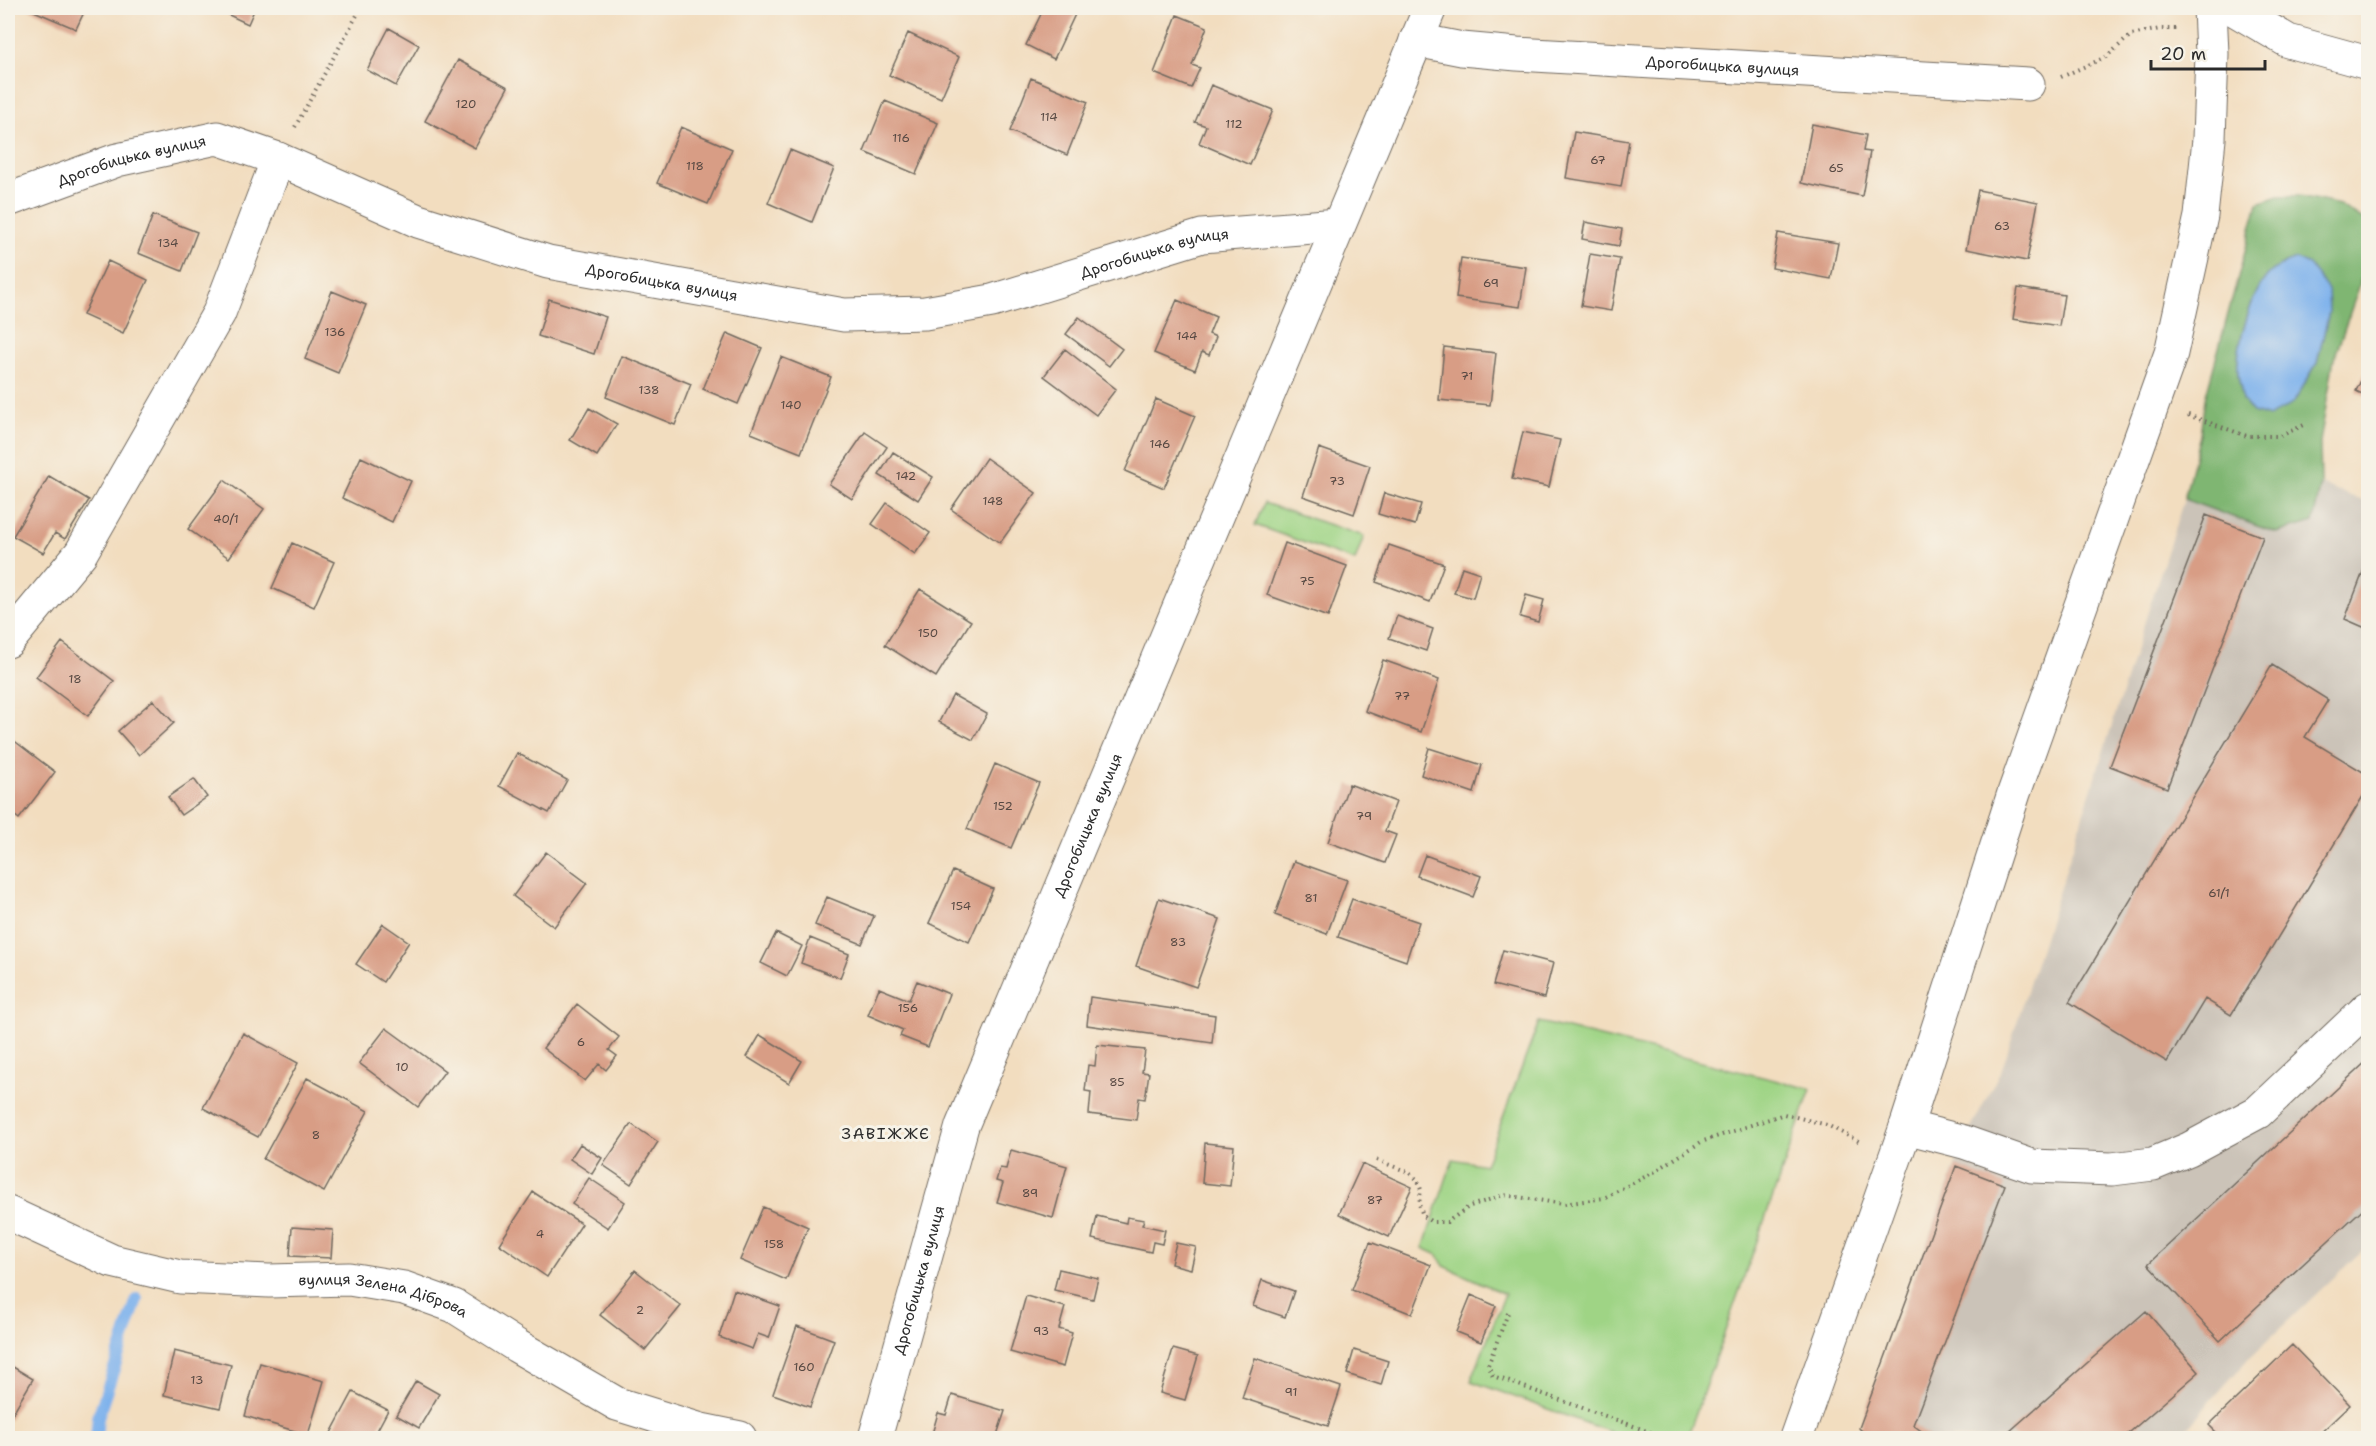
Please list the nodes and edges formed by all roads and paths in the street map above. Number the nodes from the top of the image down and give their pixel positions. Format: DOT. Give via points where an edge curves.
graph roads {
  1 [pos="361,8"];
  2 [pos="1430,8"];
  3 [pos="2218,15"];
  4 [pos="1416,40"];
  5 [pos="2368,63"];
  6 [pos="2028,84"];
  7 [pos="278,159"];
  8 [pos="8,200"];
  9 [pos="1338,225"];
  10 [pos="2153,403"];
  11 [pos="2304,425"];
  12 [pos="8,641"];
  13 [pos="2368,1008"];
  14 [pos="1906,1127"];
  15 [pos="1377,1160"];
  16 [pos="1895,1160"];
  17 [pos="8,1213"];
  18 [pos="1508,1313"];
  19 [pos="740,1438"];
  20 [pos="875,1438"];
  21 [pos="1668,1438"];
  22 [pos="1796,1438"];
  1 -- 7 [label="path"];
  2 -- 4 [label="street, Дрогобицька вулиця"];
  3 -- 5 [label="street" via="2288,41"];
  3 -- 6 [label="path" via="2131,35 2106,57 2065,76"];
  3 -- 10 [label="street" via="2201,216 2171,354"];
  4 -- 6 [label="street, Дрогобицька вулиця" via="1517,54"];
  4 -- 9 [label="street, Дрогобицька вулиця"];
  7 -- 8 [label="street, Дрогобицька вулиця" via="214,138 117,160"];
  7 -- 9 [label="street, Дрогобицька вулиця" via="418,221 548,262 844,315 925,313 992,301 1202,236"];
  7 -- 12 [label="street" via="219,314 81,553"];
  9 -- 20 [label="street, Дрогобицька вулиця" via="962,1126"];
  10 -- 11 [label="path" via="2247,436 2280,436"];
  10 -- 14 [label="street" via="2014,793"];
  13 -- 14 [label="street" via="2258,1112 2153,1164 2112,1169 2031,1166"];
  14 -- 16 [label="street"];
  15 -- 16 [label="path" via="1418,1180 1419,1204 1423,1216 1432,1222 1447,1222 1470,1206 1504,1195 1564,1204 1604,1198 1701,1142 1784,1114 1827,1125"];
  16 -- 22 [label="street"];
  17 -- 19 [label="street, вулиця Зелена Діброва" via="112,1261 180,1277 349,1279 404,1288 454,1306 617,1404"];
  18 -- 21 [label="path" via="1488,1365 1493,1376"];
}
